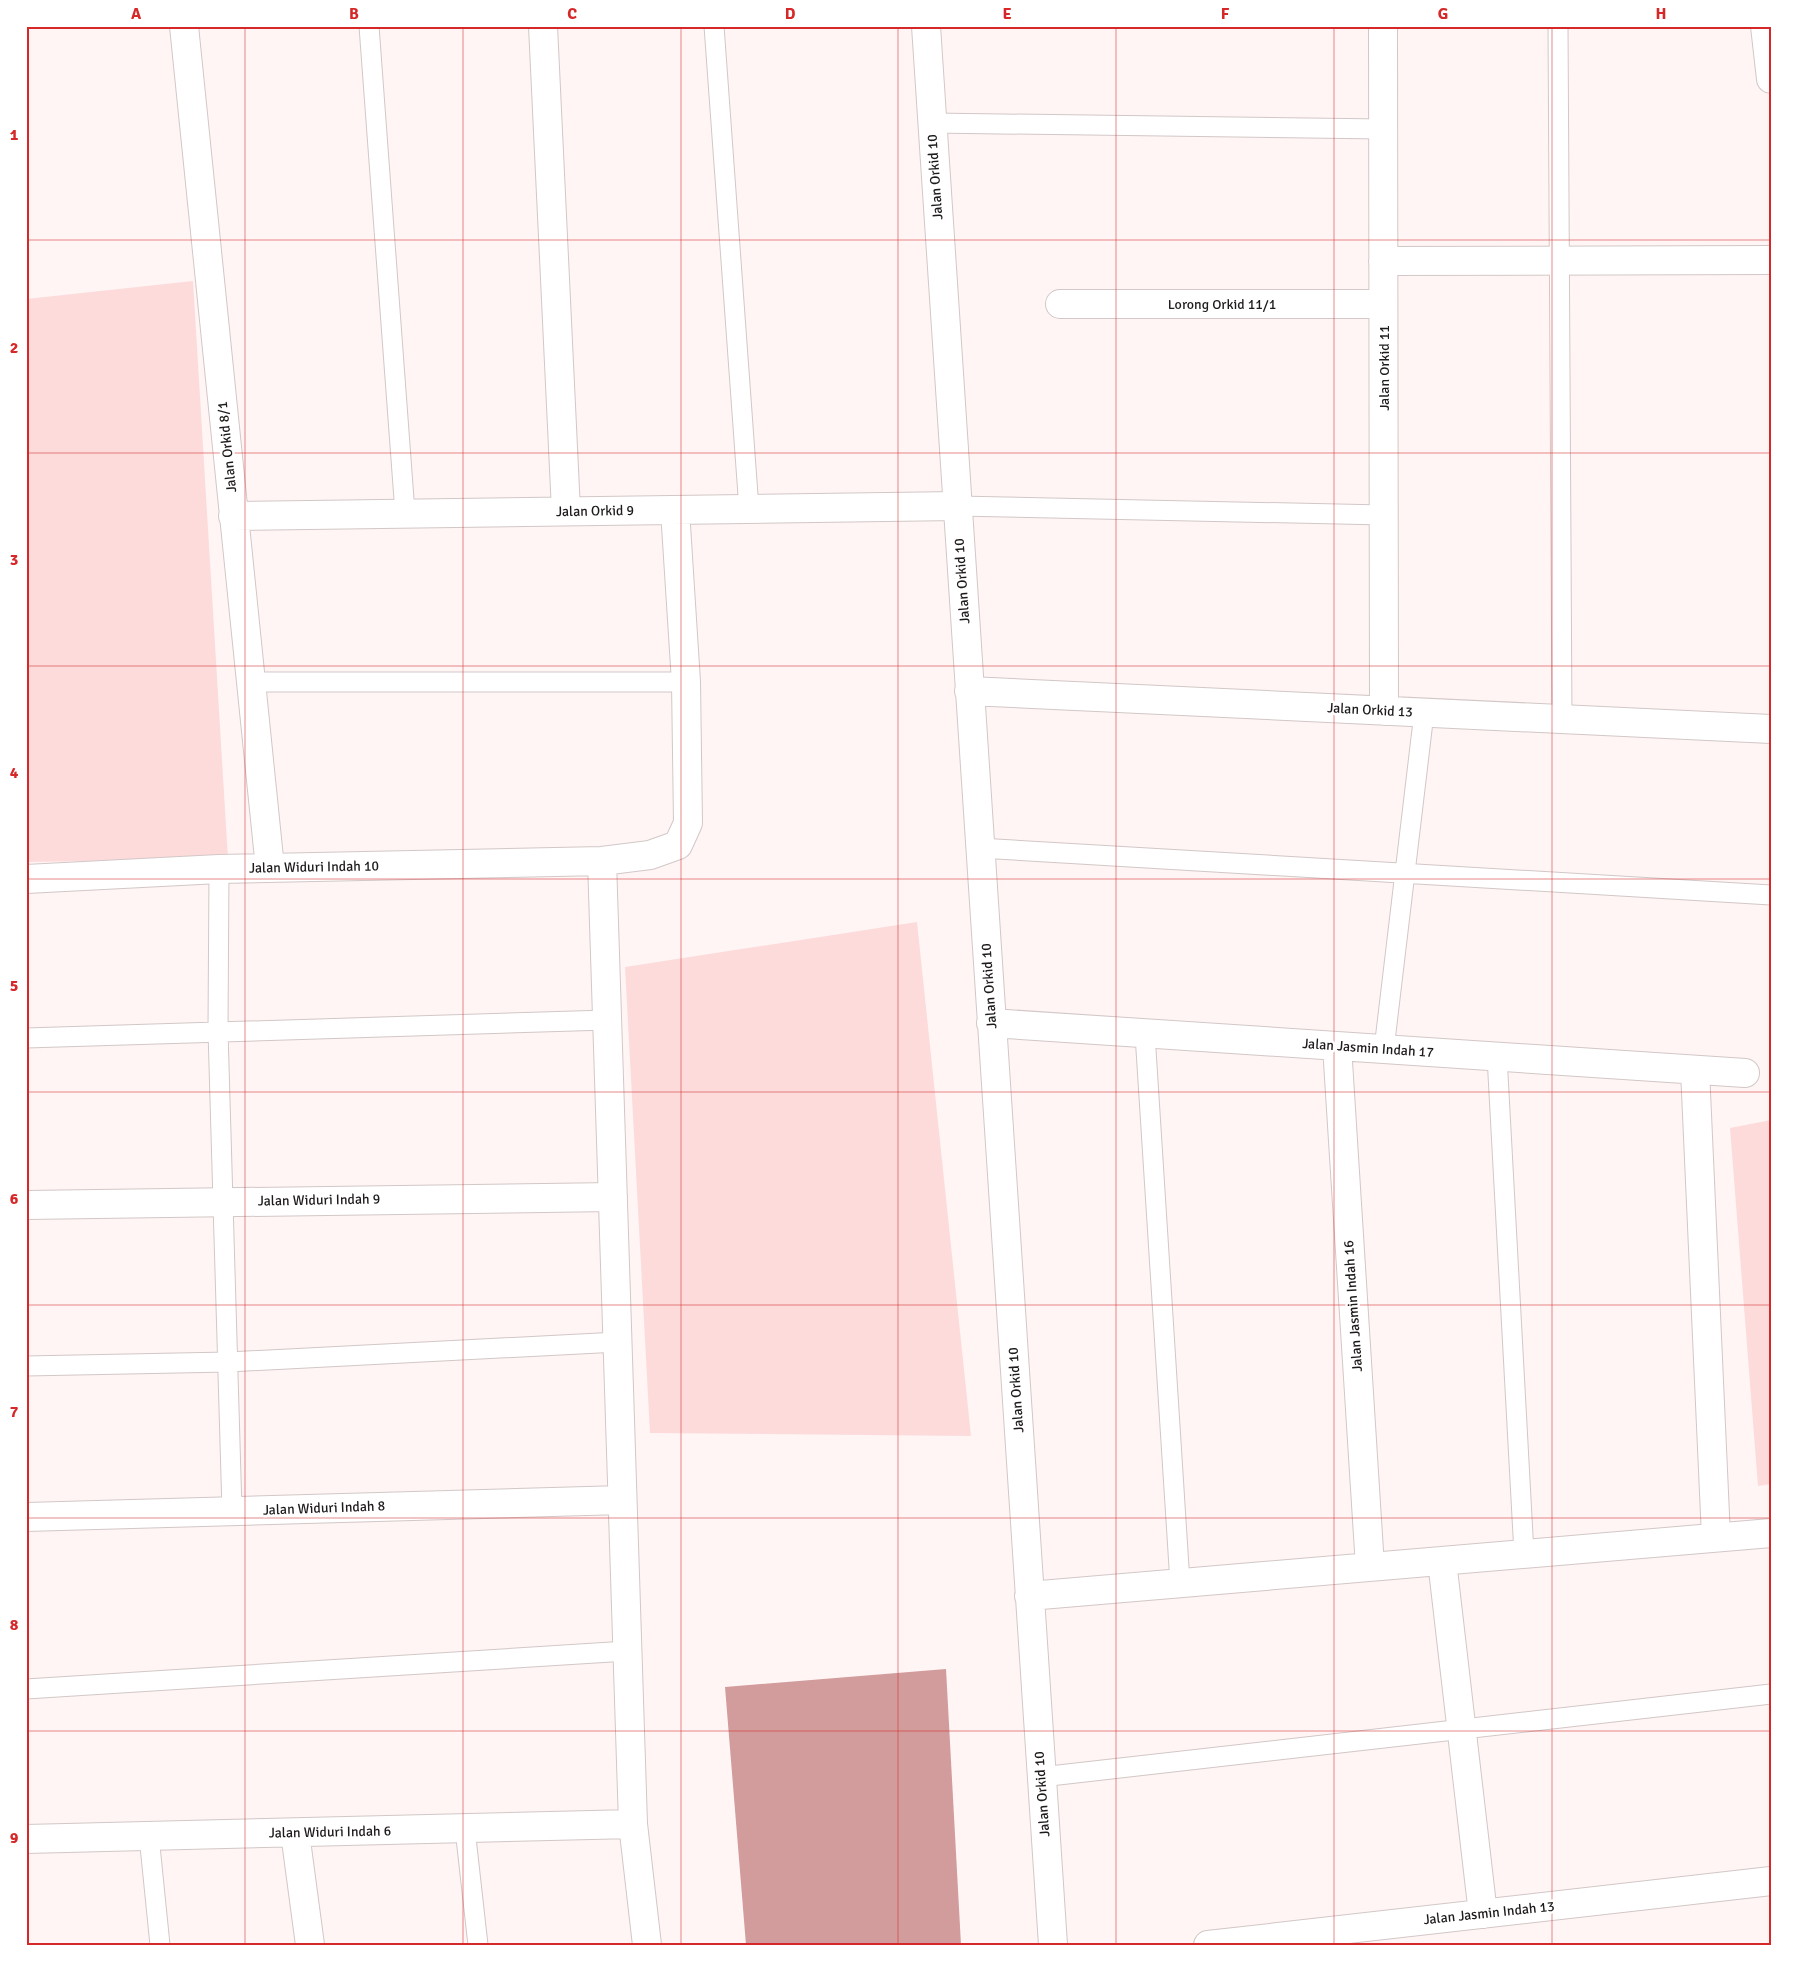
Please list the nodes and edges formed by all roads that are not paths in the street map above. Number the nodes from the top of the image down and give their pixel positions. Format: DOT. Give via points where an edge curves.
graph roads {
  1 [pos="184,26"];
  2 [pos="369,26"];
  3 [pos="543,26"];
  4 [pos="714,26"];
  5 [pos="926,26"];
  6 [pos="1383,26"];
  7 [pos="1558,26"];
  8 [pos="1765,26"];
  9 [pos="1771,79"];
  10 [pos="932,123"];
  11 [pos="1383,129"];
  12 [pos="1771,260"];
  13 [pos="1383,261"];
  14 [pos="1559,261"];
  15 [pos="1060,304"];
  16 [pos="1384,304"];
  17 [pos="957,506"];
  18 [pos="749,509"];
  19 [pos="675,510"];
  20 [pos="566,511"];
  21 [pos="405,514"];
  22 [pos="1384,515"];
  23 [pos="233,516"];
  24 [pos="251,682"];
  25 [pos="686,682"];
  26 [pos="969,691"];
  27 [pos="1384,710"];
  28 [pos="1424,713"];
  29 [pos="1562,719"];
  30 [pos="1771,729"];
  31 [pos="979,848"];
  32 [pos="602,861"];
  33 [pos="270,868"];
  34 [pos="219,869"];
  35 [pos="1405,874"];
  36 [pos="26,879"];
  37 [pos="1771,895"];
  38 [pos="607,1020"];
  39 [pos="992,1023"];
  40 [pos="218,1031"];
  41 [pos="1145,1034"];
  42 [pos="26,1038"];
  43 [pos="1337,1046"];
  44 [pos="1384,1049"];
  45 [pos="1497,1056"];
  46 [pos="1695,1070"];
  47 [pos="1745,1073"];
  48 [pos="613,1197"];
  49 [pos="224,1201"];
  50 [pos="26,1204"];
  51 [pos="618,1342"];
  52 [pos="228,1362"];
  53 [pos="26,1366"];
  54 [pos="622,1500"];
  55 [pos="232,1511"];
  56 [pos="26,1517"];
  57 [pos="1771,1533"];
  58 [pos="1716,1537"];
  59 [pos="1524,1554"];
  60 [pos="1442,1561"];
  61 [pos="1370,1567"];
  62 [pos="1180,1583"];
  63 [pos="1030,1596"];
  64 [pos="627,1651"];
  65 [pos="26,1689"];
  66 [pos="1771,1694"];
  67 [pos="1462,1729"];
  68 [pos="1041,1777"];
  69 [pos="634,1824"];
  70 [pos="465,1829"];
  71 [pos="295,1833"];
  72 [pos="149,1836"];
  73 [pos="26,1839"];
  74 [pos="1771,1881"];
  75 [pos="1483,1914"];
  76 [pos="160,1945"];
  77 [pos="310,1945"];
  78 [pos="478,1945"];
  79 [pos="647,1945"];
  80 [pos="1052,1945"];
  81 [pos="1208,1945"];
  1 -- 23 [label="street, Jalan Orkid 8/1"];
  2 -- 21 [label="lane"];
  3 -- 20 [label="street"];
  4 -- 18 [label="lane"];
  5 -- 10 [label="street, Jalan Orkid 10"];
  6 -- 11 [label="street, Jalan Orkid 11"];
  7 -- 14 [label="lane"];
  8 -- 9 [label="street"];
  10 -- 11 [label="lane"];
  10 -- 17 [label="street, Jalan Orkid 10"];
  11 -- 13 [label="street, Jalan Orkid 11"];
  12 -- 14 [label="street"];
  13 -- 14 [label="street"];
  13 -- 16 [label="street, Jalan Orkid 11"];
  14 -- 29 [label="lane"];
  15 -- 16 [label="street, Lorong Orkid 11/1"];
  16 -- 22 [label="street, Jalan Orkid 11"];
  17 -- 18 [label="street, Jalan Orkid 9"];
  17 -- 22 [label="lane"];
  17 -- 26 [label="street, Jalan Orkid 10"];
  18 -- 19 [label="street, Jalan Orkid 9"];
  19 -- 20 [label="street, Jalan Orkid 9"];
  19 -- 25 [label="street, Jalan Widuri Indah 10"];
  20 -- 21 [label="street, Jalan Orkid 9"];
  21 -- 23 [label="street, Jalan Orkid 9"];
  22 -- 27 [label="street, Jalan Orkid 11"];
  23 -- 24 [label="street, Jalan Orkid 8/1"];
  24 -- 25 [label="lane"];
  24 -- 33 [label="street, Jalan Orkid 8/1"];
  25 -- 32 [label="street, Jalan Widuri Indah 10" via="688,823 678,845 650,855"];
  26 -- 27 [label="street, Jalan Orkid 13"];
  26 -- 31 [label="street, Jalan Orkid 10"];
  27 -- 28 [label="street, Jalan Orkid 13"];
  28 -- 29 [label="street, Jalan Orkid 13"];
  28 -- 35 [label="lane"];
  29 -- 30 [label="street, Jalan Orkid 13"];
  31 -- 35 [label="lane"];
  31 -- 39 [label="street, Jalan Orkid 10"];
  32 -- 33 [label="street, Jalan Widuri Indah 10"];
  32 -- 38 [label="street"];
  33 -- 34 [label="street, Jalan Widuri Indah 10"];
  34 -- 36 [label="street, Jalan Widuri Indah 10"];
  34 -- 40 [label="lane"];
  35 -- 37 [label="lane"];
  35 -- 44 [label="lane"];
  38 -- 40 [label="lane"];
  38 -- 48 [label="street"];
  39 -- 41 [label="street, Jalan Jasmin Indah 17"];
  39 -- 63 [label="street, Jalan Orkid 10"];
  40 -- 42 [label="lane"];
  40 -- 49 [label="lane"];
  41 -- 43 [label="street, Jalan Jasmin Indah 17"];
  41 -- 62 [label="lane"];
  43 -- 44 [label="street, Jalan Jasmin Indah 17"];
  43 -- 61 [label="street, Jalan Jasmin Indah 16"];
  44 -- 45 [label="street, Jalan Jasmin Indah 17"];
  45 -- 46 [label="street, Jalan Jasmin Indah 17"];
  45 -- 59 [label="lane"];
  46 -- 47 [label="street, Jalan Jasmin Indah 17"];
  46 -- 58 [label="street"];
  48 -- 49 [label="street, Jalan Widuri Indah 9"];
  48 -- 51 [label="street"];
  49 -- 50 [label="street, Jalan Widuri Indah 9"];
  49 -- 52 [label="lane"];
  51 -- 52 [label="lane"];
  51 -- 54 [label="street"];
  52 -- 53 [label="lane"];
  52 -- 55 [label="lane"];
  54 -- 55 [label="street, Jalan Widuri Indah 8"];
  54 -- 64 [label="street"];
  55 -- 56 [label="street, Jalan Widuri Indah 8"];
  57 -- 58 [label="street"];
  58 -- 59 [label="street"];
  59 -- 60 [label="street"];
  60 -- 61 [label="street"];
  60 -- 67 [label="street"];
  61 -- 62 [label="street"];
  62 -- 63 [label="street"];
  63 -- 68 [label="street, Jalan Orkid 10"];
  64 -- 65 [label="lane"];
  64 -- 69 [label="street"];
  66 -- 67 [label="lane"];
  67 -- 68 [label="lane"];
  67 -- 75 [label="street"];
  68 -- 80 [label="street, Jalan Orkid 10"];
  69 -- 70 [label="street, Jalan Widuri Indah 6"];
  69 -- 79 [label="street"];
  70 -- 71 [label="street, Jalan Widuri Indah 6"];
  70 -- 78 [label="lane"];
  71 -- 72 [label="street, Jalan Widuri Indah 6"];
  71 -- 77 [label="street"];
  72 -- 73 [label="street, Jalan Widuri Indah 6"];
  72 -- 76 [label="lane"];
  74 -- 75 [label="street, Jalan Jasmin Indah 13"];
  75 -- 81 [label="street, Jalan Jasmin Indah 13"];
}
